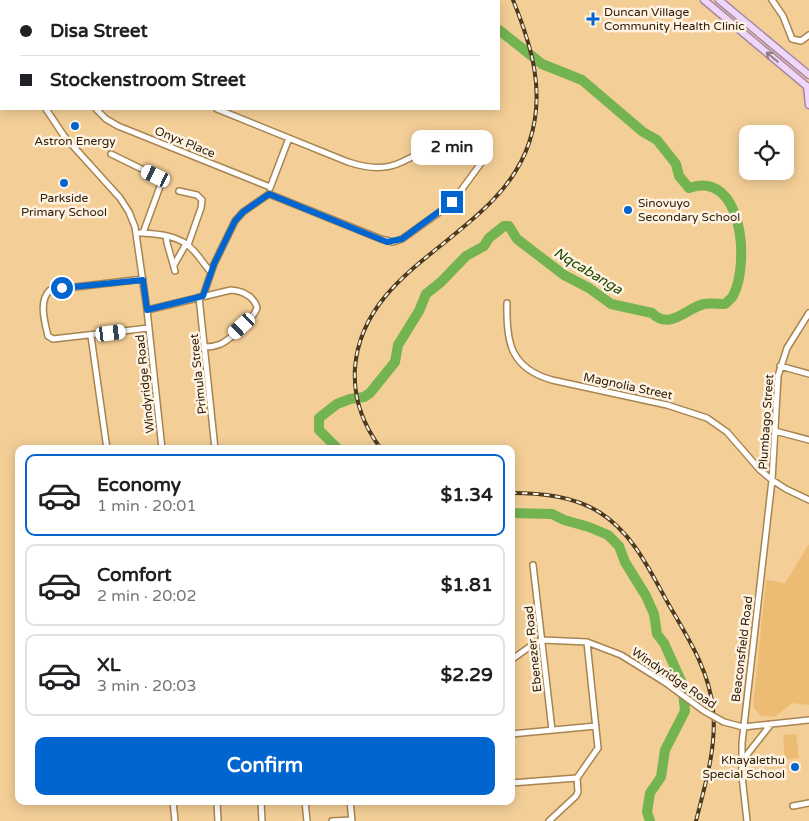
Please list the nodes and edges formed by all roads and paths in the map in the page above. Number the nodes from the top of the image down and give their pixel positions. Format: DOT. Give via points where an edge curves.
graph roads {
  1 [pos="704,0"];
  2 [pos="719,0"];
  3 [pos="772,0"];
  4 [pos="809,35"];
  5 [pos="809,75"];
  6 [pos="808,87"];
  7 [pos="809,105"];
  8 [pos="49,110"];
  9 [pos="97,110"];
  10 [pos="219,110"];
  11 [pos="289,138"];
  12 [pos="111,154"];
  13 [pos="270,187"];
  14 [pos="179,191"];
  15 [pos="269,194"];
  16 [pos="140,233"];
  17 [pos="166,236"];
  18 [pos="187,244"];
  19 [pos="211,272"];
  20 [pos="143,280"];
  21 [pos="201,297"];
  22 [pos="507,303"];
  23 [pos="147,310"];
  24 [pos="809,313"];
  25 [pos="150,328"];
  26 [pos="92,336"];
  27 [pos="205,347"];
  28 [pos="780,366"];
  29 [pos="809,374"];
  30 [pos="775,431"];
  31 [pos="809,440"];
  32 [pos="106,445"];
  33 [pos="162,445"];
  34 [pos="216,445"];
  35 [pos="772,480"];
  36 [pos="809,500"];
  37 [pos="533,566"];
  38 [pos="543,640"];
  39 [pos="587,642"];
  40 [pos="515,657"];
  41 [pos="809,720"];
  42 [pos="771,724"];
  43 [pos="596,726"];
  44 [pos="743,727"];
  45 [pos="552,730"];
  46 [pos="515,734"];
  47 [pos="742,761"];
  48 [pos="577,778"];
  49 [pos="515,783"];
  50 [pos="809,803"];
  51 [pos="173,805"];
  52 [pos="217,805"];
  53 [pos="261,805"];
  54 [pos="305,805"];
  55 [pos="350,805"];
  56 [pos="793,806"];
  57 [pos="352,820"];
  58 [pos="175,821"];
  59 [pos="218,821"];
  60 [pos="262,821"];
  61 [pos="307,821"];
  62 [pos="332,821"];
  63 [pos="549,821"];
  64 [pos="746,821"];
  6 -- 1 [label="main road, one-way"];
  2 -- 5 [label="main road"];
  3 -- 4 [label="street" via="792,39 801,42"];
  6 -- 7 [label="main road"];
  8 -- 16 [label="street, Windyridge Road" via="64,136 120,198"];
  9 -- 13 [label="street, Onyx Place" via="118,126"];
  10 -- 11 [label="street"];
  11 -- 13 [label="street"];
  11 -- 15 [label="street" via="368,168 396,166 451,136 465,133 483,139 488,148 484,159 452,202 397,241 387,242"];
  12 -- 16 [label="street" via="162,180"];
  13 -- 15 [label="street"];
  14 -- 18 [label="street" via="197,195 202,200"];
  15 -- 19 [label="street" via="235,221"];
  16 -- 17 [label="street"];
  16 -- 20 [label="street, Windyridge Road"];
  17 -- 18 [label="street"];
  17 -- 18 [label="street" via="175,269"];
  18 -- 19 [label="street"];
  19 -- 21 [label="street"];
  20 -- 23 [label="street, Windyridge Road"];
  20 -- 26 [label="street" via="50,290 43,304 48,336 53,339"];
  21 -- 23 [label="street"];
  21 -- 27 [label="street, Primula Street"];
  21 -- 27 [label="street" via="237,290 251,297 257,307 230,337 220,344"];
  22 -- 35 [label="street, Magnolia Street" via="508,340 515,357 526,368 552,380 667,405 707,418 727,432"];
  23 -- 25 [label="street, Windyridge Road"];
  24 -- 28 [label="street, Plumbago Street"];
  25 -- 26 [label="street"];
  25 -- 33 [label="street, Windyridge Road"];
  26 -- 32 [label="street"];
  27 -- 34 [label="street, Primula Street"];
  28 -- 29 [label="street"];
  28 -- 30 [label="street, Plumbago Street"];
  30 -- 31 [label="street"];
  30 -- 35 [label="street, Plumbago Street"];
  35 -- 36 [label="street, Magnolia Street"];
  35 -- 44 [label="street, Beaconsfield Road"];
  37 -- 38 [label="street, Ebenezer Road"];
  38 -- 39 [label="street, Windyridge Road"];
  38 -- 40 [label="street"];
  38 -- 45 [label="street, Ebenezer Road"];
  39 -- 43 [label="street"];
  39 -- 44 [label="street, Windyridge Road, bridge" via="622,655 704,711 724,722"];
  41 -- 42 [label="street"];
  42 -- 44 [label="street"];
  42 -- 47 [label="street"];
  43 -- 45 [label="street"];
  43 -- 48 [label="street" via="598,748"];
  44 -- 47 [label="street, Beaconsfield Road"];
  45 -- 46 [label="street"];
  47 -- 64 [label="street, Beaconsfield Road"];
  48 -- 49 [label="street"];
  48 -- 63 [label="street" via="576,796"];
  50 -- 56 [label="street"];
  51 -- 58 [label="street"];
  52 -- 59 [label="street"];
  53 -- 60 [label="street"];
  54 -- 61 [label="street"];
  55 -- 57 [label="street"];
  57 -- 62 [label="street"];
}
